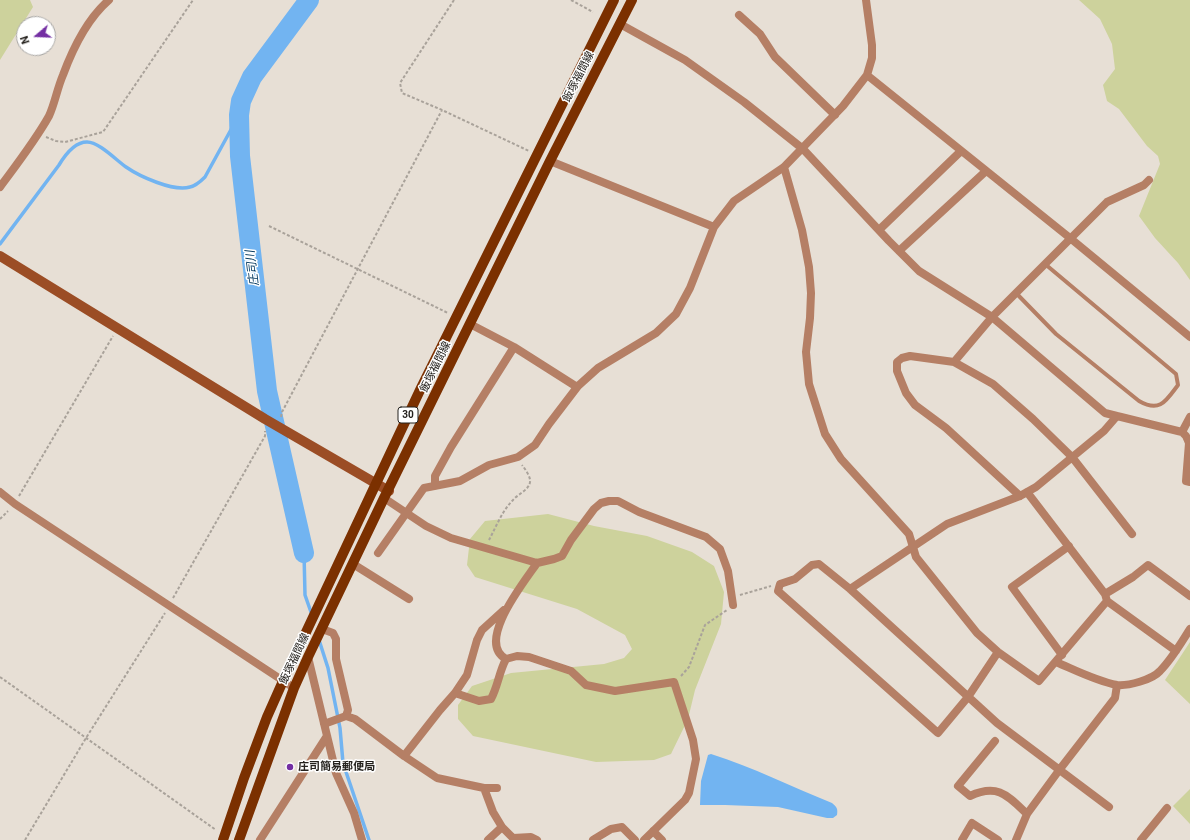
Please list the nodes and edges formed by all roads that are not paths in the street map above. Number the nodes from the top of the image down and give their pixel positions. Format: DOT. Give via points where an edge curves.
graph roads {
  1 [pos="109,0"];
  2 [pos="614,0"];
  3 [pos="632,0"];
  4 [pos="866,0"];
  5 [pos="739,15"];
  6 [pos="620,24"];
  7 [pos="867,75"];
  8 [pos="835,115"];
  9 [pos="803,148"];
  10 [pos="961,151"];
  11 [pos="550,161"];
  12 [pos="784,167"];
  13 [pos="986,171"];
  14 [pos="1149,180"];
  15 [pos="0,187"];
  16 [pos="714,227"];
  17 [pos="879,230"];
  18 [pos="1070,238"];
  19 [pos="899,251"];
  20 [pos="0,256"];
  21 [pos="1045,264"];
  22 [pos="1016,293"];
  23 [pos="992,317"];
  24 [pos="470,324"];
  25 [pos="1190,337"];
  26 [pos="514,347"];
  27 [pos="954,362"];
  28 [pos="578,387"];
  29 [pos="1117,416"];
  30 [pos="1190,417"];
  31 [pos="1182,432"];
  32 [pos="1072,457"];
  33 [pos="1190,482"];
  34 [pos="375,483"];
  35 [pos="435,486"];
  36 [pos="0,492"];
  37 [pos="387,494"];
  38 [pos="1023,494"];
  39 [pos="406,512"];
  40 [pos="1132,534"];
  41 [pos="913,545"];
  42 [pos="1068,546"];
  43 [pos="378,553"];
  44 [pos="537,563"];
  45 [pos="353,564"];
  46 [pos="850,589"];
  47 [pos="1190,596"];
  48 [pos="1106,598"];
  49 [pos="409,599"];
  50 [pos="732,602"];
  51 [pos="507,607"];
  52 [pos="1190,628"];
  53 [pos="322,629"];
  54 [pos="1176,651"];
  55 [pos="998,652"];
  56 [pos="308,658"];
  57 [pos="1059,658"];
  58 [pos="506,659"];
  59 [pos="283,681"];
  60 [pos="1118,685"];
  61 [pos="294,688"];
  62 [pos="455,693"];
  63 [pos="968,697"];
  64 [pos="346,716"];
  65 [pos="324,724"];
  66 [pos="327,736"];
  67 [pos="995,741"];
  68 [pos="404,756"];
  69 [pos="1059,770"];
  70 [pos="484,788"];
  71 [pos="497,788"];
  72 [pos="1109,807"];
  73 [pos="1167,808"];
  74 [pos="1027,814"];
  75 [pos="502,827"];
  76 [pos="653,831"];
  77 [pos="224,838"];
  78 [pos="1019,839"];
  79 [pos="239,840"];
  80 [pos="260,840"];
  81 [pos="362,840"];
  82 [pos="488,840"];
  83 [pos="537,840"];
  84 [pos="594,840"];
  85 [pos="636,840"];
  86 [pos="644,840"];
  87 [pos="662,840"];
  88 [pos="962,840"];
  89 [pos="998,840"];
  90 [pos="1141,840"];
  1 -- 15 [label="street" via="84,29 62,76 49,115"];
  2 -- 34 [label="main road, 飯塚福間線 / 30"];
  3 -- 6 [label="main road, 飯塚福間線 / 30"];
  4 -- 7 [label="street" via="872,46 872,58"];
  5 -- 8 [label="street" via="760,34 775,57"];
  6 -- 9 [label="street" via="685,60"];
  6 -- 11 [label="main road, 飯塚福間線 / 30"];
  7 -- 8 [label="street"];
  7 -- 10 [label="street"];
  8 -- 9 [label="street"];
  9 -- 12 [label="street"];
  9 -- 17 [label="street"];
  10 -- 13 [label="street"];
  10 -- 17 [label="street"];
  11 -- 16 [label="street"];
  11 -- 24 [label="main road, 飯塚福間線 / 30"];
  12 -- 16 [label="street" via="734,201"];
  12 -- 41 [label="street" via="802,230 809,267 811,293 806,352 810,384 817,410 826,434 841,459 909,534"];
  13 -- 18 [label="street"];
  13 -- 19 [label="street"];
  14 -- 18 [label="street" via="1107,202"];
  16 -- 28 [label="street" via="690,288 676,314 656,333 598,368"];
  17 -- 19 [label="street"];
  18 -- 21 [label="street"];
  18 -- 25 [label="street"];
  19 -- 23 [label="street" via="919,271"];
  20 -- 34 [label="street" via="264,419"];
  21 -- 22 [label="street"];
  21 -- 22 [label="lane" via="1176,374 1178,385 1166,401 1155,406 1147,406 1138,401 1056,334"];
  22 -- 23 [label="street"];
  23 -- 27 [label="street"];
  23 -- 29 [label="street" via="1106,413"];
  24 -- 26 [label="street"];
  24 -- 37 [label="main road, 飯塚福間線 / 30"];
  26 -- 28 [label="street"];
  26 -- 35 [label="street" via="451,447 436,476"];
  27 -- 32 [label="street" via="993,384 1034,419"];
  27 -- 38 [label="street" via="910,356 897,362 897,371 906,393 915,405"];
  28 -- 35 [label="street" via="535,446 518,457 489,465 460,481"];
  29 -- 31 [label="street"];
  29 -- 32 [label="street" via="1104,431"];
  30 -- 31 [label="street"];
  31 -- 33 [label="street" via="1189,443 1186,481"];
  32 -- 38 [label="street" via="1036,487"];
  32 -- 40 [label="street"];
  34 -- 37 [label="street"];
  34 -- 59 [label="main road, 飯塚福間線 / 30"];
  35 -- 39 [label="street" via="424,488"];
  36 -- 59 [label="street"];
  37 -- 39 [label="street"];
  37 -- 45 [label="main road, 飯塚福間線 / 30"];
  38 -- 41 [label="street" via="947,524"];
  38 -- 42 [label="street"];
  39 -- 43 [label="street"];
  39 -- 44 [label="street" via="426,526 451,538"];
  41 -- 46 [label="street"];
  41 -- 55 [label="street" via="916,557 977,633"];
  42 -- 48 [label="street"];
  42 -- 57 [label="street" via="1012,587"];
  44 -- 50 [label="street" via="562,556 594,509 601,503 618,501 639,512 706,537 720,549 728,570"];
  44 -- 51 [label="street"];
  45 -- 49 [label="street"];
  45 -- 53 [label="main road, 飯塚福間線 / 30"];
  46 -- 63 [label="street"];
  46 -- 63 [label="street" via="819,564 812,565 795,579 780,584 778,591 938,733"];
  47 -- 48 [label="street" via="1148,565"];
  48 -- 54 [label="street"];
  48 -- 57 [label="street"];
  51 -- 58 [label="street" via="495,641 501,656"];
  51 -- 62 [label="street" via="482,630 467,675"];
  52 -- 54 [label="street"];
  53 -- 56 [label="main road, 飯塚福間線 / 30"];
  53 -- 64 [label="street" via="333,633 336,639 336,659 348,710"];
  54 -- 60 [label="street" via="1159,672 1138,682"];
  55 -- 57 [label="street" via="1039,681"];
  55 -- 63 [label="street"];
  56 -- 61 [label="main road, 飯塚福間線 / 30"];
  56 -- 65 [label="street"];
  57 -- 60 [label="street" via="1096,678"];
  58 -- 62 [label="street" via="491,698 479,701"];
  58 -- 76 [label="street" via="517,656 529,657 571,671 586,685 615,691 674,682 693,740 696,759 686,800"];
  59 -- 61 [label="street"];
  59 -- 77 [label="main road, 飯塚福間線 / 30" via="244,778"];
  60 -- 69 [label="street" via="1115,698"];
  61 -- 79 [label="main road, 飯塚福間線 / 30"];
  62 -- 68 [label="street"];
  63 -- 69 [label="street" via="997,724"];
  64 -- 65 [label="street"];
  64 -- 68 [label="street" via="355,718"];
  65 -- 66 [label="street"];
  66 -- 80 [label="street"];
  66 -- 81 [label="street" via="336,773"];
  67 -- 74 [label="street" via="958,786 970,796 980,791 1002,792"];
  68 -- 70 [label="street" via="437,778"];
  69 -- 72 [label="street"];
  69 -- 74 [label="street"];
  70 -- 71 [label="street"];
  70 -- 75 [label="street"];
  73 -- 90 [label="street"];
  74 -- 78 [label="street"];
  75 -- 82 [label="street"];
  75 -- 83 [label="street" via="513,838 531,837"];
  76 -- 86 [label="street"];
  76 -- 87 [label="street"];
  84 -- 85 [label="street" via="611,829 622,827"];
  88 -- 89 [label="street" via="972,823"];
}
